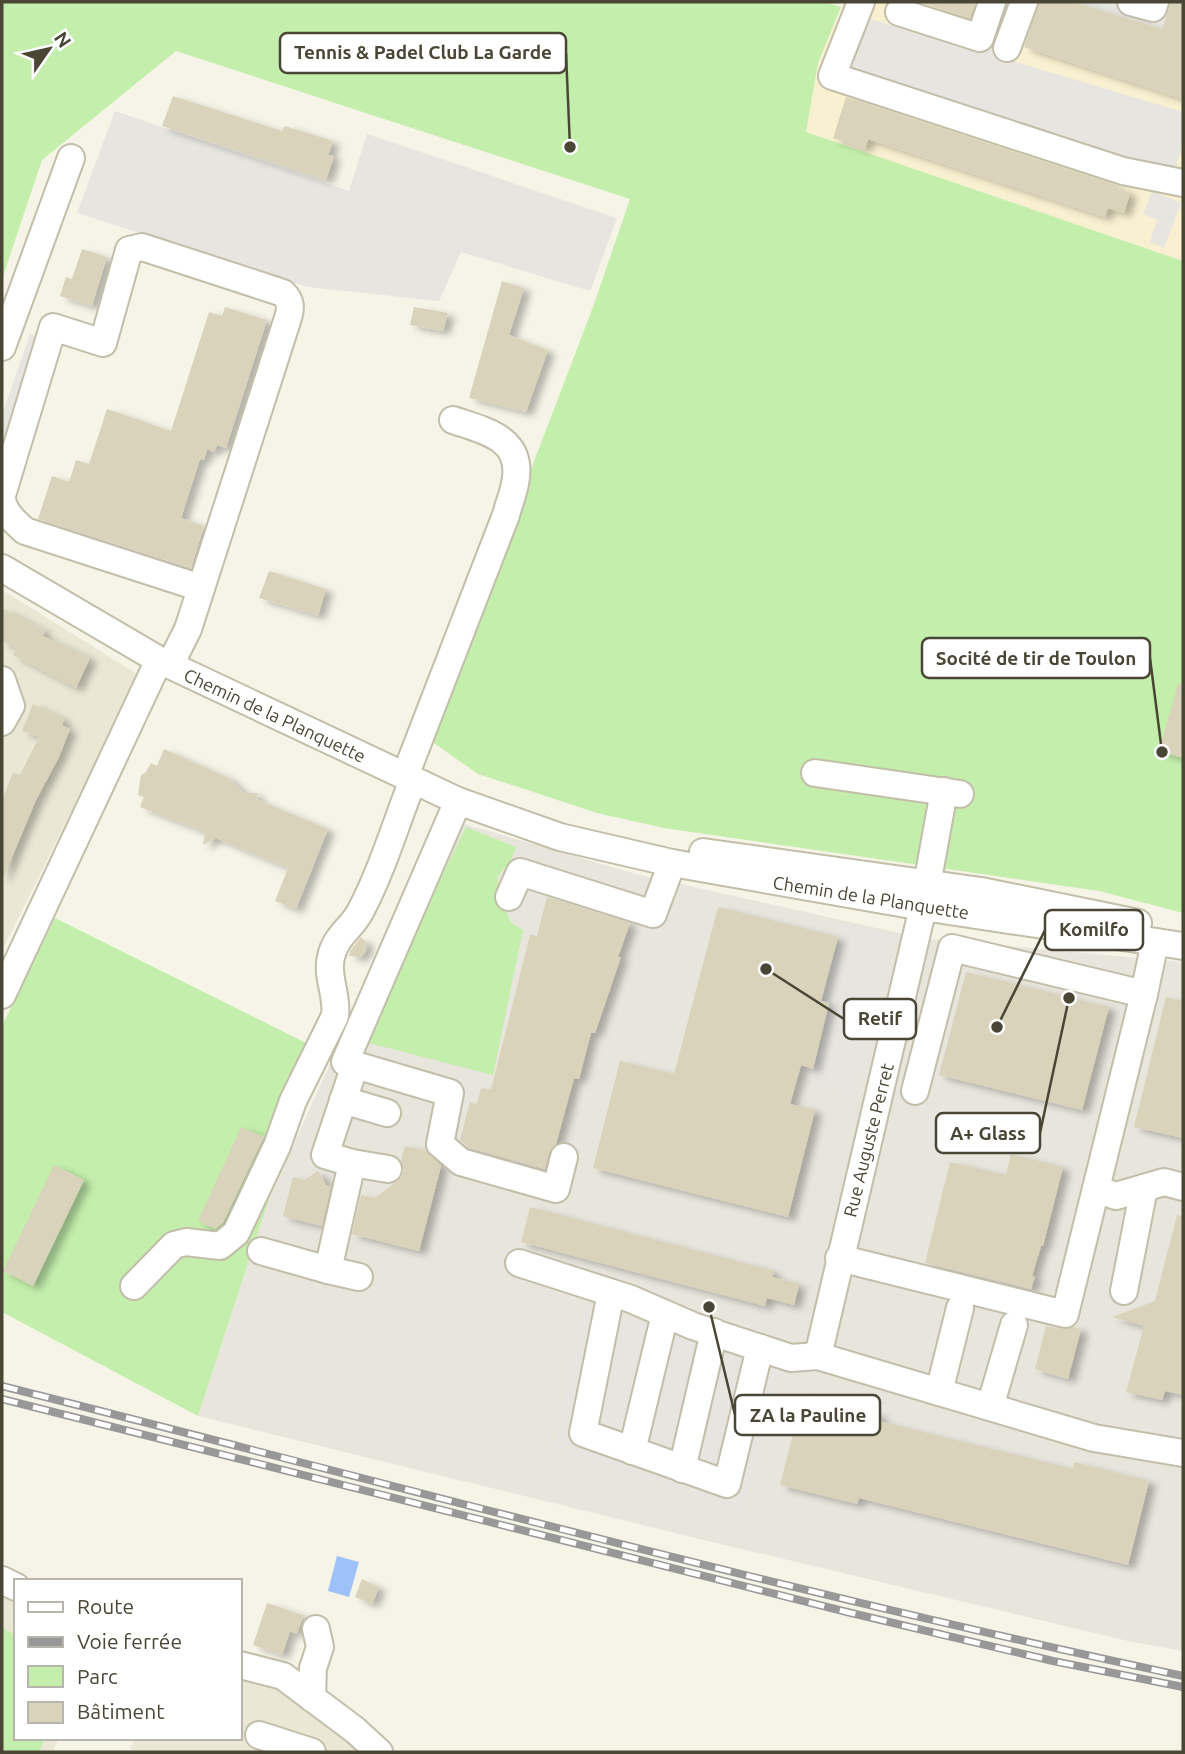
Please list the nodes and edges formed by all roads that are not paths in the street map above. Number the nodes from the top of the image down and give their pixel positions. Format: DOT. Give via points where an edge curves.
graph roads {
  1 [pos="861,2"];
  2 [pos="992,2"];
  3 [pos="1024,2"];
  4 [pos="1131,2"];
  5 [pos="1156,2"];
  6 [pos="899,12"];
  7 [pos="1007,48"];
  8 [pos="71,158"];
  9 [pos="1183,183"];
  10 [pos="2,346"];
  11 [pos="453,420"];
  12 [pos="2,496"];
  13 [pos="2,568"];
  14 [pos="201,588"];
  15 [pos="165,662"];
  16 [pos="2,680"];
  17 [pos="2,722"];
  18 [pos="815,773"];
  19 [pos="409,778"];
  20 [pos="458,801"];
  21 [pos="560,837"];
  22 [pos="672,863"];
  23 [pos="925,896"];
  24 [pos="509,897"];
  25 [pos="1183,935"];
  26 [pos="1155,942"];
  27 [pos="1183,946"];
  28 [pos="1144,994"];
  29 [pos="2,995"];
  30 [pos="355,1065"];
  31 [pos="915,1091"];
  32 [pos="343,1100"];
  33 [pos="387,1113"];
  34 [pos="564,1157"];
  35 [pos="352,1163"];
  36 [pos="388,1169"];
  37 [pos="1183,1187"];
  38 [pos="1144,1188"];
  39 [pos="1096,1189"];
  40 [pos="261,1251"];
  41 [pos="839,1258"];
  42 [pos="519,1263"];
  43 [pos="328,1270"];
  44 [pos="359,1277"];
  45 [pos="134,1286"];
  46 [pos="1124,1291"];
  47 [pos="611,1293"];
  48 [pos="961,1308"];
  49 [pos="665,1314"];
  50 [pos="1014,1325"];
  51 [pos="713,1332"];
  52 [pos="761,1348"];
  53 [pos="818,1356"];
  54 [pos="939,1392"];
  55 [pos="990,1407"];
  56 [pos="632,1451"];
  57 [pos="1183,1452"];
  58 [pos="682,1469"];
  59 [pos="316,1629"];
  60 [pos="242,1666"];
  61 [pos="312,1698"];
  62 [pos="259,1735"];
  63 [pos="312,1752"];
  64 [pos="379,1752"];
  1 -- 9 [label="street" via="832,76 1124,171"];
  2 -- 6 [label="street" via="980,38"];
  3 -- 7 [label="street"];
  4 -- 5 [label="street" via="1153,8"];
  8 -- 10 [label="street"];
  11 -- 19 [label="street" via="499,436 513,455 517,476"];
  12 -- 14 [label="street" via="13,521 25,531"];
  12 -- 14 [label="street" via="53,327 103,343 129,250 142,247 283,293 291,309"];
  13 -- 15 [label="street, Chemin de la Planquette"];
  14 -- 15 [label="street" via="188,629"];
  15 -- 19 [label="street, Chemin de la Planquette"];
  15 -- 29 [label="street"];
  16 -- 17 [label="street" via="11,706"];
  18 -- 23 [label="street, Rue Auguste Perret" via="952,793"];
  19 -- 20 [label="street, Chemin de la Planquette"];
  19 -- 45 [label="street" via="359,914 332,953 329,968 335,1016 236,1233 220,1246 174,1245"];
  20 -- 21 [label="street, Chemin de la Planquette"];
  20 -- 30 [label="street" via="345,1062"];
  21 -- 22 [label="street, Chemin de la Planquette"];
  21 -- 23 [label="street, Chemin de la Planquette" via="744,857"];
  22 -- 23 [label="street, Chemin de la Planquette"];
  22 -- 24 [label="street" via="653,914 520,872"];
  23 -- 25 [label="street, Chemin de la Planquette" via="1094,913"];
  23 -- 26 [label="street, Chemin de la Planquette"];
  23 -- 41 [label="street, Rue Auguste Perret"];
  26 -- 27 [label="street, Chemin de la Planquette"];
  26 -- 28 [label="street"];
  28 -- 31 [label="street" via="953,948"];
  28 -- 39 [label="street"];
  30 -- 32 [label="street"];
  30 -- 34 [label="street" via="450,1093 440,1144 461,1162 556,1189"];
  32 -- 33 [label="street"];
  32 -- 35 [label="street" via="325,1155"];
  35 -- 36 [label="street"];
  35 -- 43 [label="street"];
  37 -- 38 [label="street" via="1164,1182"];
  38 -- 39 [label="street" via="1116,1196"];
  38 -- 46 [label="street"];
  39 -- 41 [label="street" via="1065,1314"];
  40 -- 43 [label="street"];
  41 -- 53 [label="street, Rue Auguste Perret"];
  42 -- 47 [label="street"];
  43 -- 44 [label="street"];
  47 -- 49 [label="street"];
  47 -- 56 [label="street" via="583,1433"];
  48 -- 54 [label="street"];
  49 -- 51 [label="street"];
  49 -- 56 [label="street"];
  50 -- 55 [label="street"];
  51 -- 52 [label="street"];
  51 -- 58 [label="street"];
  52 -- 53 [label="street" via="791,1358"];
  52 -- 58 [label="street" via="727,1484"];
  53 -- 54 [label="street"];
  54 -- 55 [label="street"];
  55 -- 57 [label="street" via="1094,1438"];
  56 -- 58 [label="street"];
  59 -- 61 [label="street" via="320,1647 313,1668"];
  60 -- 61 [label="street" via="283,1676"];
  61 -- 64 [label="street"];
  62 -- 63 [label="street"];
}
